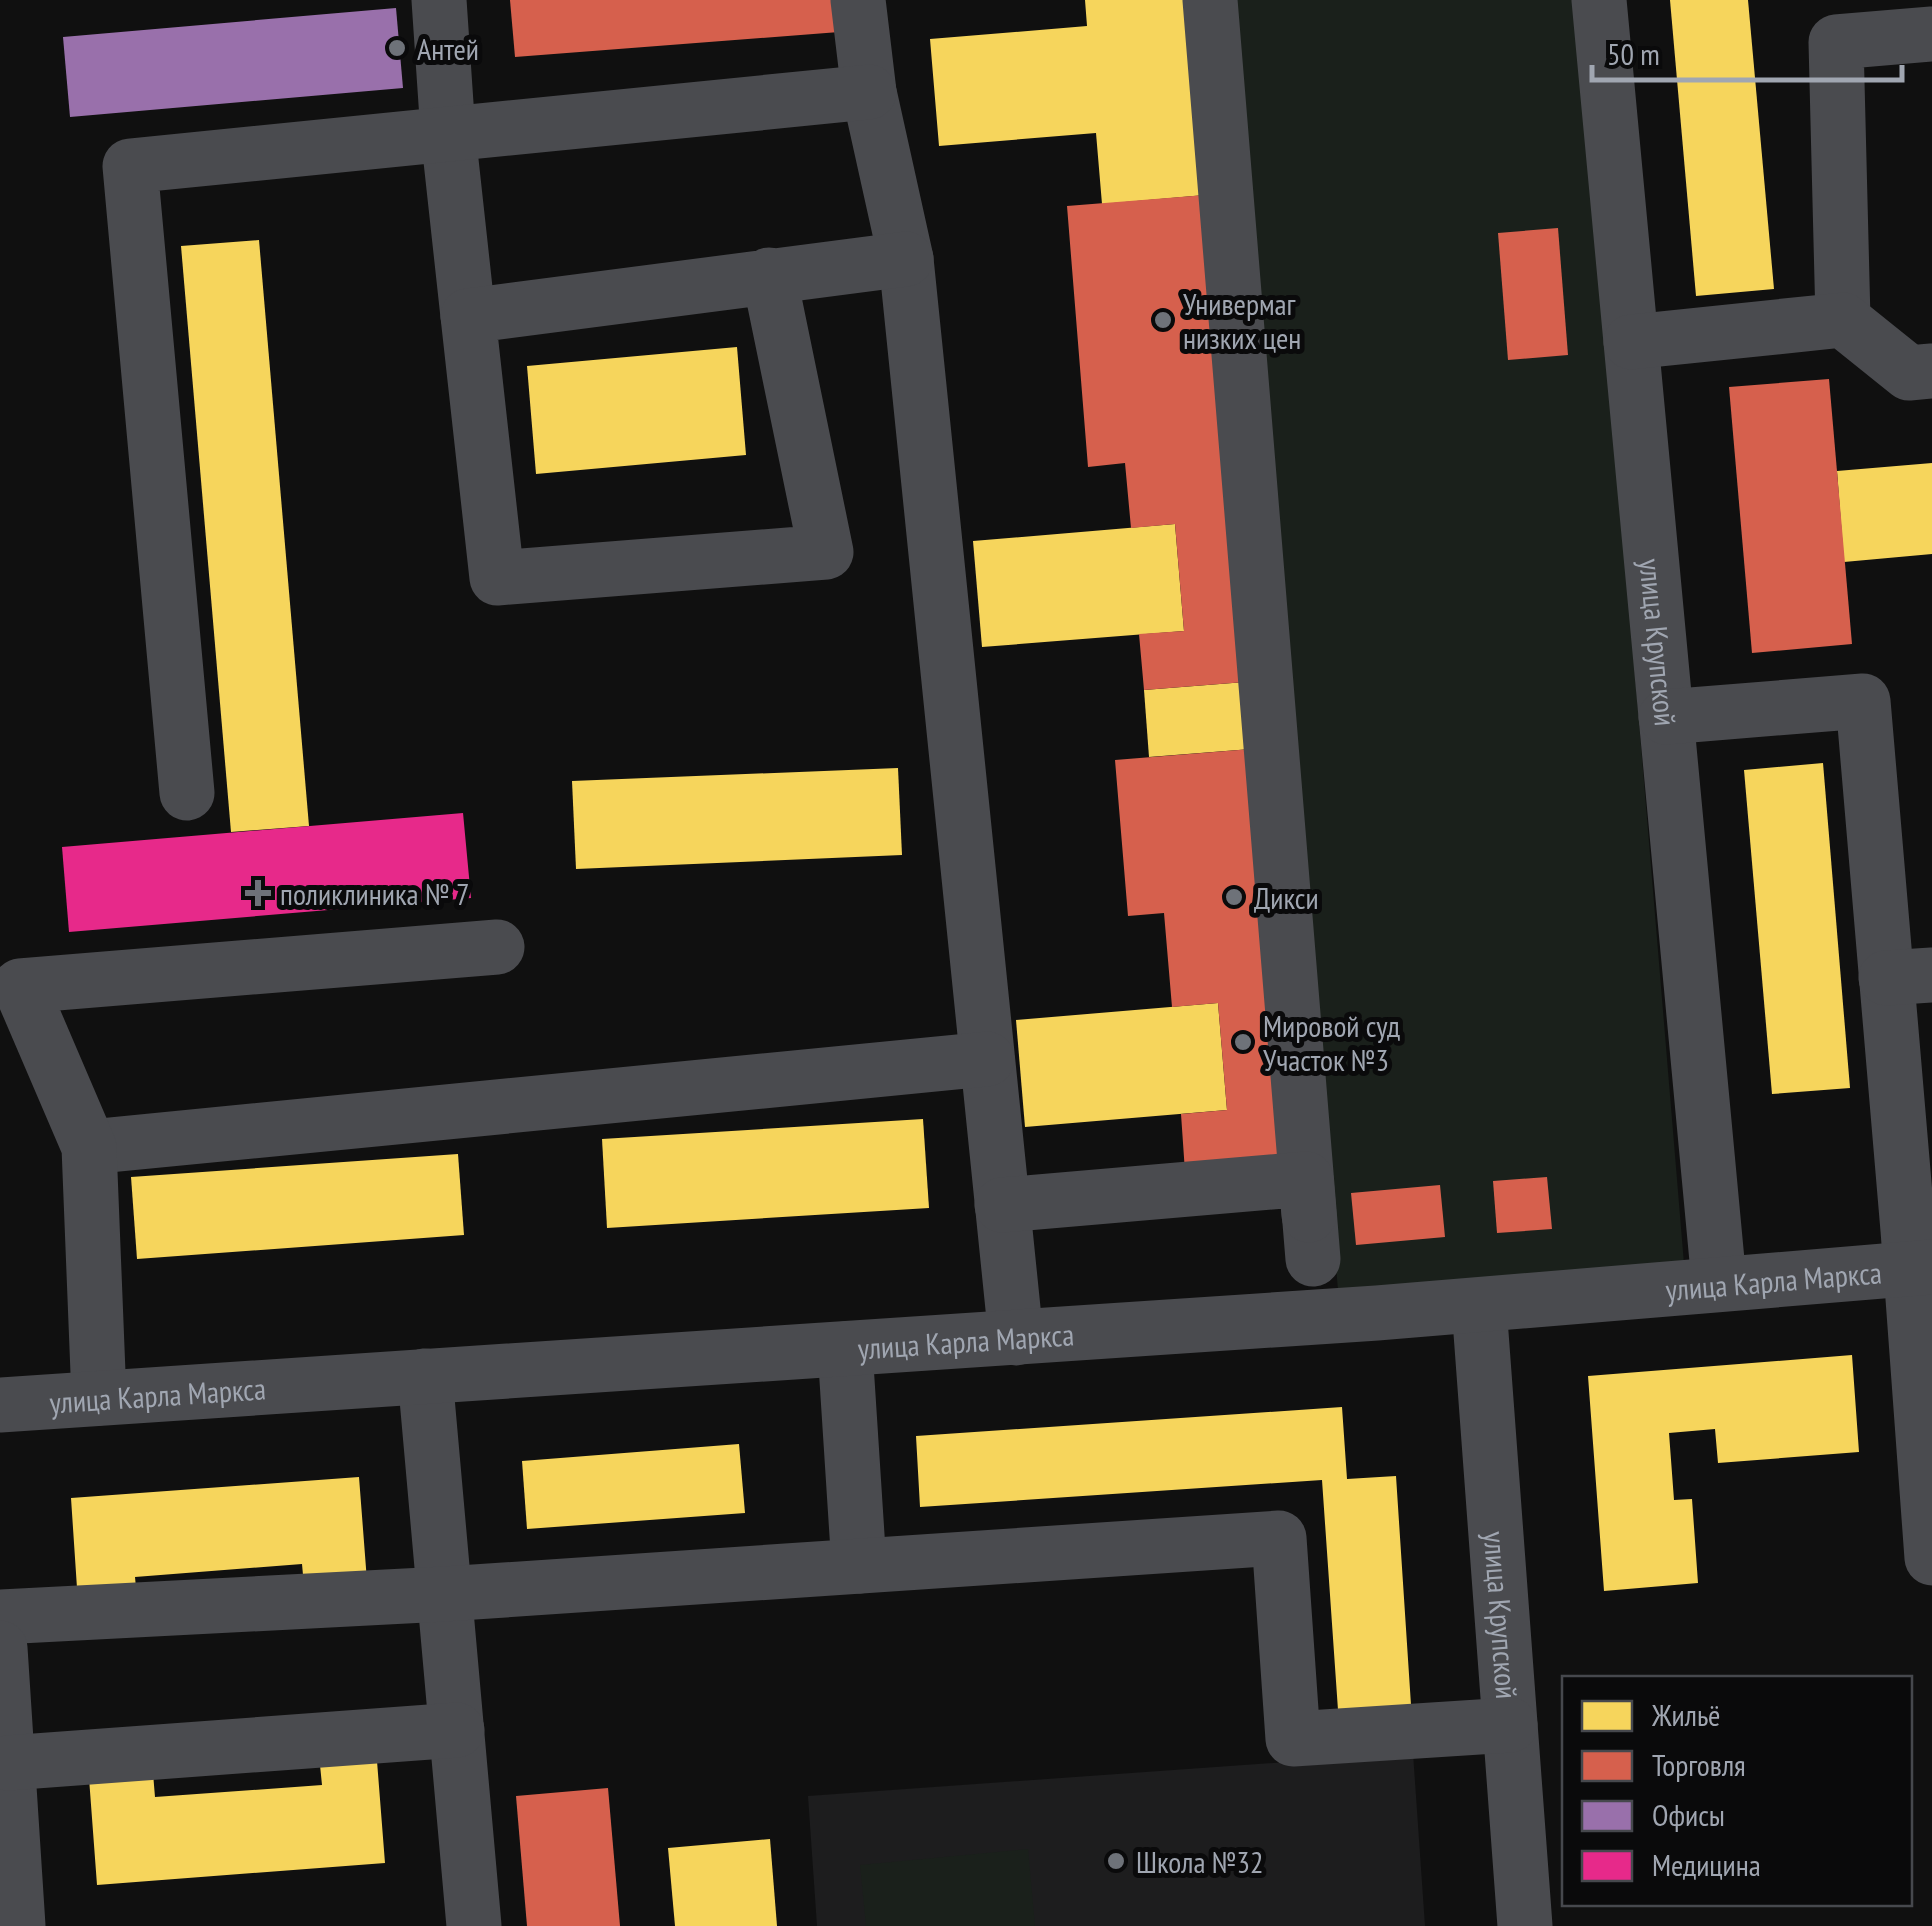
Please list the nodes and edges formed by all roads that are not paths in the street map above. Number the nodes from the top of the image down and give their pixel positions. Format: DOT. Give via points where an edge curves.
graph roads {
  1 [pos="438,0"];
  2 [pos="858,0"];
  3 [pos="1210,0"];
  4 [pos="1599,0"];
  5 [pos="1932,34"];
  6 [pos="869,92"];
  7 [pos="448,134"];
  8 [pos="906,259"];
  9 [pos="769,275"];
  10 [pos="468,316"];
  11 [pos="1843,320"];
  12 [pos="1631,342"];
  13 [pos="1932,371"];
  14 [pos="1666,717"];
  15 [pos="188,792"];
  16 [pos="496,948"];
  17 [pos="1909,976"];
  18 [pos="987,1059"];
  19 [pos="89,1147"];
  20 [pos="1306,1179"];
  21 [pos="1002,1205"];
  22 [pos="1314,1259"];
  23 [pos="1921,1268"];
  24 [pos="1719,1282"];
  25 [pos="1479,1306"];
  26 [pos="1318,1318"];
  27 [pos="1016,1338"];
  28 [pos="845,1349"];
  29 [pos="425,1376"];
  30 [pos="99,1398"];
  31 [pos="0,1405"];
  32 [pos="1932,1558"];
  33 [pos="859,1566"];
  34 [pos="444,1594"];
  35 [pos="0,1617"];
  36 [pos="0,1648"];
  37 [pos="1510,1726"];
  38 [pos="456,1730"];
  39 [pos="8,1763"];
  40 [pos="18,1926"];
  41 [pos="474,1926"];
  42 [pos="1525,1926"];
  1 -- 7 [label="street"];
  2 -- 6 [label="street"];
  3 -- 20 [label="street"];
  4 -- 12 [label="street, улица Крупской"];
  5 -- 11 [label="street" via="1836,42"];
  6 -- 7 [label="street"];
  6 -- 8 [label="street"];
  7 -- 10 [label="street"];
  7 -- 15 [label="street" via="130,166"];
  8 -- 9 [label="street"];
  8 -- 18 [label="street"];
  9 -- 10 [label="street"];
  9 -- 10 [label="street" via="826,552 497,578"];
  11 -- 12 [label="street"];
  11 -- 13 [label="street" via="1909,373"];
  12 -- 14 [label="street, улица Крупской"];
  14 -- 17 [label="street" via="1863,701"];
  14 -- 24 [label="street, улица Крупской"];
  16 -- 19 [label="street" via="20,986"];
  17 -- 23 [label="street"];
  18 -- 19 [label="street"];
  18 -- 21 [label="street"];
  19 -- 30 [label="street"];
  20 -- 21 [label="street"];
  20 -- 22 [label="street"];
  20 -- 26 [label="street"];
  21 -- 27 [label="street"];
  23 -- 24 [label="street, улица Карла Маркса"];
  23 -- 32 [label="street"];
  24 -- 25 [label="street, улица Карла Маркса"];
  25 -- 26 [label="street, улица Карла Маркса"];
  25 -- 37 [label="street, улица Крупской"];
  26 -- 27 [label="street, улица Карла Маркса"];
  27 -- 28 [label="street, улица Карла Маркса"];
  28 -- 29 [label="street, улица Карла Маркса"];
  28 -- 33 [label="street"];
  29 -- 30 [label="street, улица Карла Маркса"];
  29 -- 34 [label="street"];
  30 -- 31 [label="street, улица Карла Маркса"];
  33 -- 34 [label="street"];
  33 -- 37 [label="street" via="1280,1538 1293,1739"];
  34 -- 35 [label="street"];
  34 -- 38 [label="street"];
  36 -- 39 [label="street"];
  37 -- 42 [label="street, улица Крупской"];
  38 -- 39 [label="street"];
  38 -- 41 [label="street"];
  39 -- 40 [label="street"];
}
